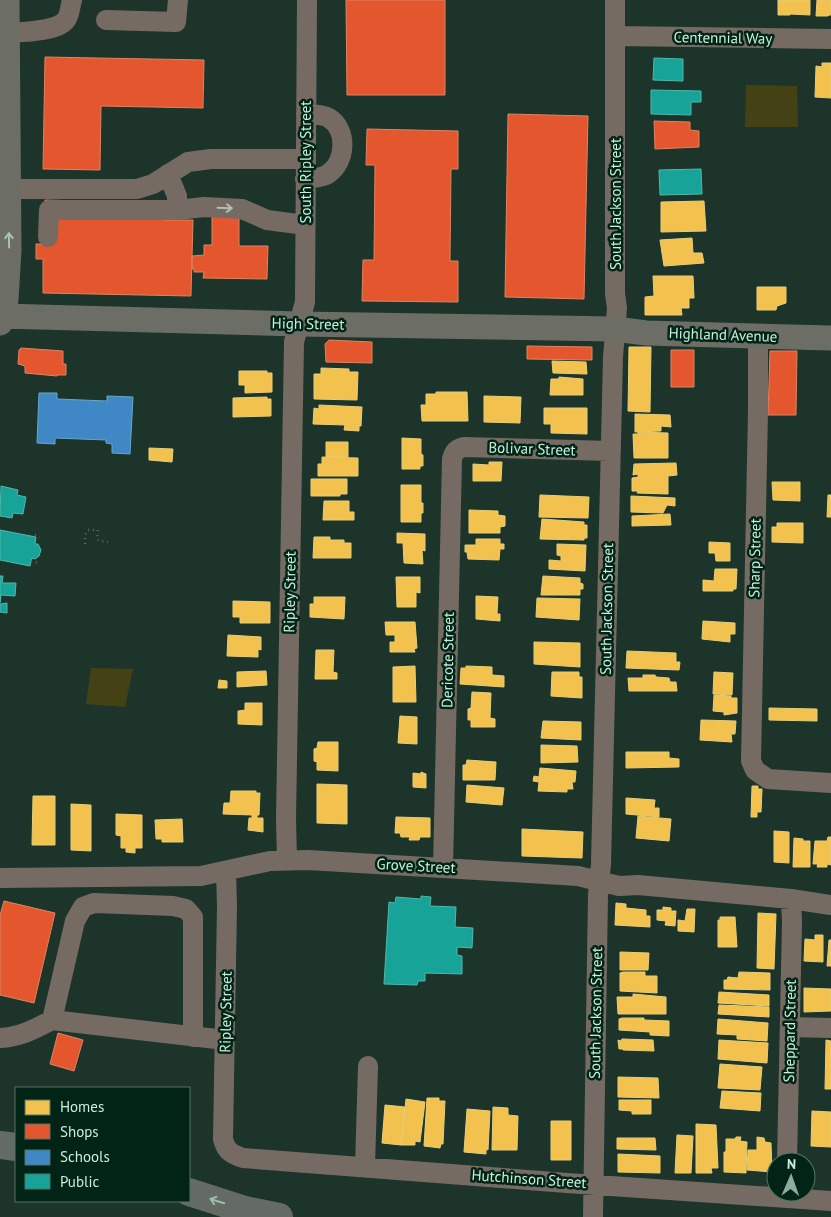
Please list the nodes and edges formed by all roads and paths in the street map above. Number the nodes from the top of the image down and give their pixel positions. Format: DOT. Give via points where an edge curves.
graph roads {
  1 [pos="7,0"];
  2 [pos="72,0"];
  3 [pos="178,0"];
  4 [pos="307,0"];
  5 [pos="616,0"];
  6 [pos="106,20"];
  7 [pos="7,33"];
  8 [pos="616,36"];
  9 [pos="831,39"];
  10 [pos="306,114"];
  11 [pos="306,169"];
  12 [pos="168,174"];
  13 [pos="6,180"];
  14 [pos="177,210"];
  15 [pos="305,225"];
  16 [pos="48,237"];
  17 [pos="0,319"];
  18 [pos="299,324"];
  19 [pos="615,329"];
  20 [pos="758,336"];
  21 [pos="831,338"];
  22 [pos="611,451"];
  23 [pos="454,452"];
  24 [pos="36,535"];
  25 [pos="40,537"];
  26 [pos="108,542"];
  27 [pos="85,544"];
  28 [pos="31,561"];
  29 [pos="39,563"];
  30 [pos="831,782"];
  31 [pos="287,860"];
  32 [pos="443,868"];
  33 [pos="226,871"];
  34 [pos="0,878"];
  35 [pos="599,880"];
  36 [pos="791,899"];
  37 [pos="831,905"];
  38 [pos="52,1020"];
  39 [pos="790,1027"];
  40 [pos="831,1028"];
  41 [pos="193,1037"];
  42 [pos="0,1038"];
  43 [pos="225,1040"];
  44 [pos="368,1066"];
  45 [pos="0,1145"];
  46 [pos="15,1147"];
  47 [pos="229,1152"];
  48 [pos="787,1152"];
  49 [pos="365,1166"];
  50 [pos="593,1184"];
  51 [pos="190,1192"];
  52 [pos="766,1194"];
  53 [pos="816,1199"];
  54 [pos="831,1201"];
  55 [pos="279,1217"];
  56 [pos="592,1217"];
  1 -- 7 [label="main road"];
  2 -- 7 [label="street" via="66,19 59,25"];
  3 -- 6 [label="street" via="176,22"];
  4 -- 10 [label="street, South Ripley Street"];
  5 -- 8 [label="street, South Jackson Street"];
  7 -- 13 [label="main road"];
  8 -- 9 [label="street, Centennial Way"];
  8 -- 19 [label="street, South Jackson Street"];
  10 -- 11 [label="street, South Ripley Street"];
  10 -- 11 [label="street" via="327,117 340,127 342,143 340,162 327,175"];
  11 -- 12 [label="street" via="211,159 188,162"];
  11 -- 15 [label="street, South Ripley Street"];
  12 -- 13 [label="street" via="137,189"];
  12 -- 14 [label="street" via="177,196"];
  17 -- 13 [label="main road, one-way" via="6,300 9,250"];
  14 -- 15 [label="street, one-way" via="204,207 242,209 267,220"];
  14 -- 16 [label="street" via="48,210"];
  15 -- 18 [label="street, South Ripley Street" via="305,302"];
  17 -- 18 [label="main road, High Street"];
  18 -- 19 [label="main road, High Street"];
  18 -- 31 [label="street, Ripley Street" via="294,342"];
  19 -- 20 [label="main road, Highland Avenue"];
  19 -- 22 [label="street, South Jackson Street"];
  20 -- 21 [label="main road, Highland Avenue"];
  20 -- 30 [label="street, Sharp Street" via="751,761 755,770 768,779"];
  22 -- 23 [label="street, Bolivar Street" via="464,446"];
  22 -- 35 [label="street, South Jackson Street"];
  23 -- 32 [label="street, Dericote Street"];
  24 -- 25 [label="path"];
  26 -- 27 [label="path" via="97,539 98,530 88,530"];
  28 -- 29 [label="path"];
  31 -- 32 [label="street, Grove Street"];
  31 -- 33 [label="street, Grove Street"];
  32 -- 35 [label="street, Grove Street"];
  33 -- 34 [label="street, Grove Street" via="201,876"];
  33 -- 43 [label="street, Ripley Street"];
  35 -- 36 [label="street, Grove Street" via="619,886"];
  35 -- 50 [label="street, South Jackson Street"];
  36 -- 37 [label="street, Grove Street"];
  36 -- 39 [label="street, Sheppard Street"];
  38 -- 41 [label="street"];
  38 -- 41 [label="street" via="75,920 82,907 94,904 173,906 186,908 193,917"];
  38 -- 42 [label="street" via="14,1037"];
  39 -- 40 [label="street"];
  39 -- 48 [label="street, Sheppard Street"];
  41 -- 43 [label="street"];
  43 -- 47 [label="street, Ripley Street" via="223,1139"];
  44 -- 49 [label="street"];
  45 -- 46 [label="highway"];
  47 -- 49 [label="street, Hutchinson Street" via="243,1158"];
  49 -- 50 [label="street, Hutchinson Street"];
  50 -- 52 [label="street, Hutchinson Street"];
  50 -- 56 [label="street, South Jackson Street"];
  55 -- 51 [label="highway, one-way"];
  53 -- 54 [label="street, Hutchinson Street"];
}
